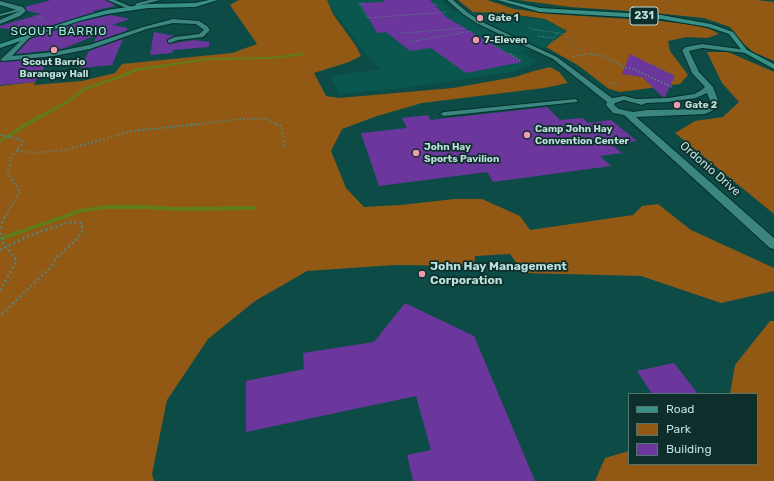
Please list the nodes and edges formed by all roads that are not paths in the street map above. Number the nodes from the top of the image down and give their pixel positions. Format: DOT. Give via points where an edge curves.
graph roads {
  1 [pos="110,0"];
  2 [pos="157,0"];
  3 [pos="215,0"];
  4 [pos="450,0"];
  5 [pos="500,0"];
  6 [pos="0,3"];
  7 [pos="134,8"];
  8 [pos="22,9"];
  9 [pos="0,15"];
  10 [pos="0,22"];
  11 [pos="26,38"];
  12 [pos="170,41"];
  13 [pos="1,45"];
  14 [pos="745,51"];
  15 [pos="2,60"];
  16 [pos="774,67"];
  17 [pos="709,87"];
  18 [pos="636,100"];
  19 [pos="575,101"];
  20 [pos="611,101"];
  21 [pos="647,113"];
  22 [pos="444,114"];
  23 [pos="627,114"];
  24 [pos="774,245"];
  1 -- 7 [label="street"];
  2 -- 7 [label="street" via="139,4"];
  3 -- 7 [label="main road" via="195,5"];
  4 -- 20 [label="street, Ordonio Drive" via="480,23 555,58"];
  5 -- 14 [label="main road, 231" via="540,10 661,17 709,25 731,33"];
  6 -- 8 [label="street"];
  7 -- 11 [label="main road" via="77,20"];
  8 -- 9 [label="lane"];
  8 -- 10 [label="street" via="22,12"];
  11 -- 13 [label="main road"];
  11 -- 15 [label="street" via="15,51"];
  12 -- 15 [label="street" via="200,36 207,30 197,22 172,21 90,47"];
  14 -- 16 [label="main road, 231"];
  14 -- 17 [label="street" via="702,46 685,50 696,72"];
  17 -- 18 [label="street" via="696,96 668,100"];
  17 -- 21 [label="street" via="715,104 705,111"];
  18 -- 20 [label="street" via="624,98"];
  18 -- 21 [label="street" via="648,108"];
  19 -- 22 [label="lane"];
  20 -- 23 [label="street, Ordonio Drive" via="609,103 612,108"];
  21 -- 23 [label="street"];
  23 -- 24 [label="street, Ordonio Drive"];
}
